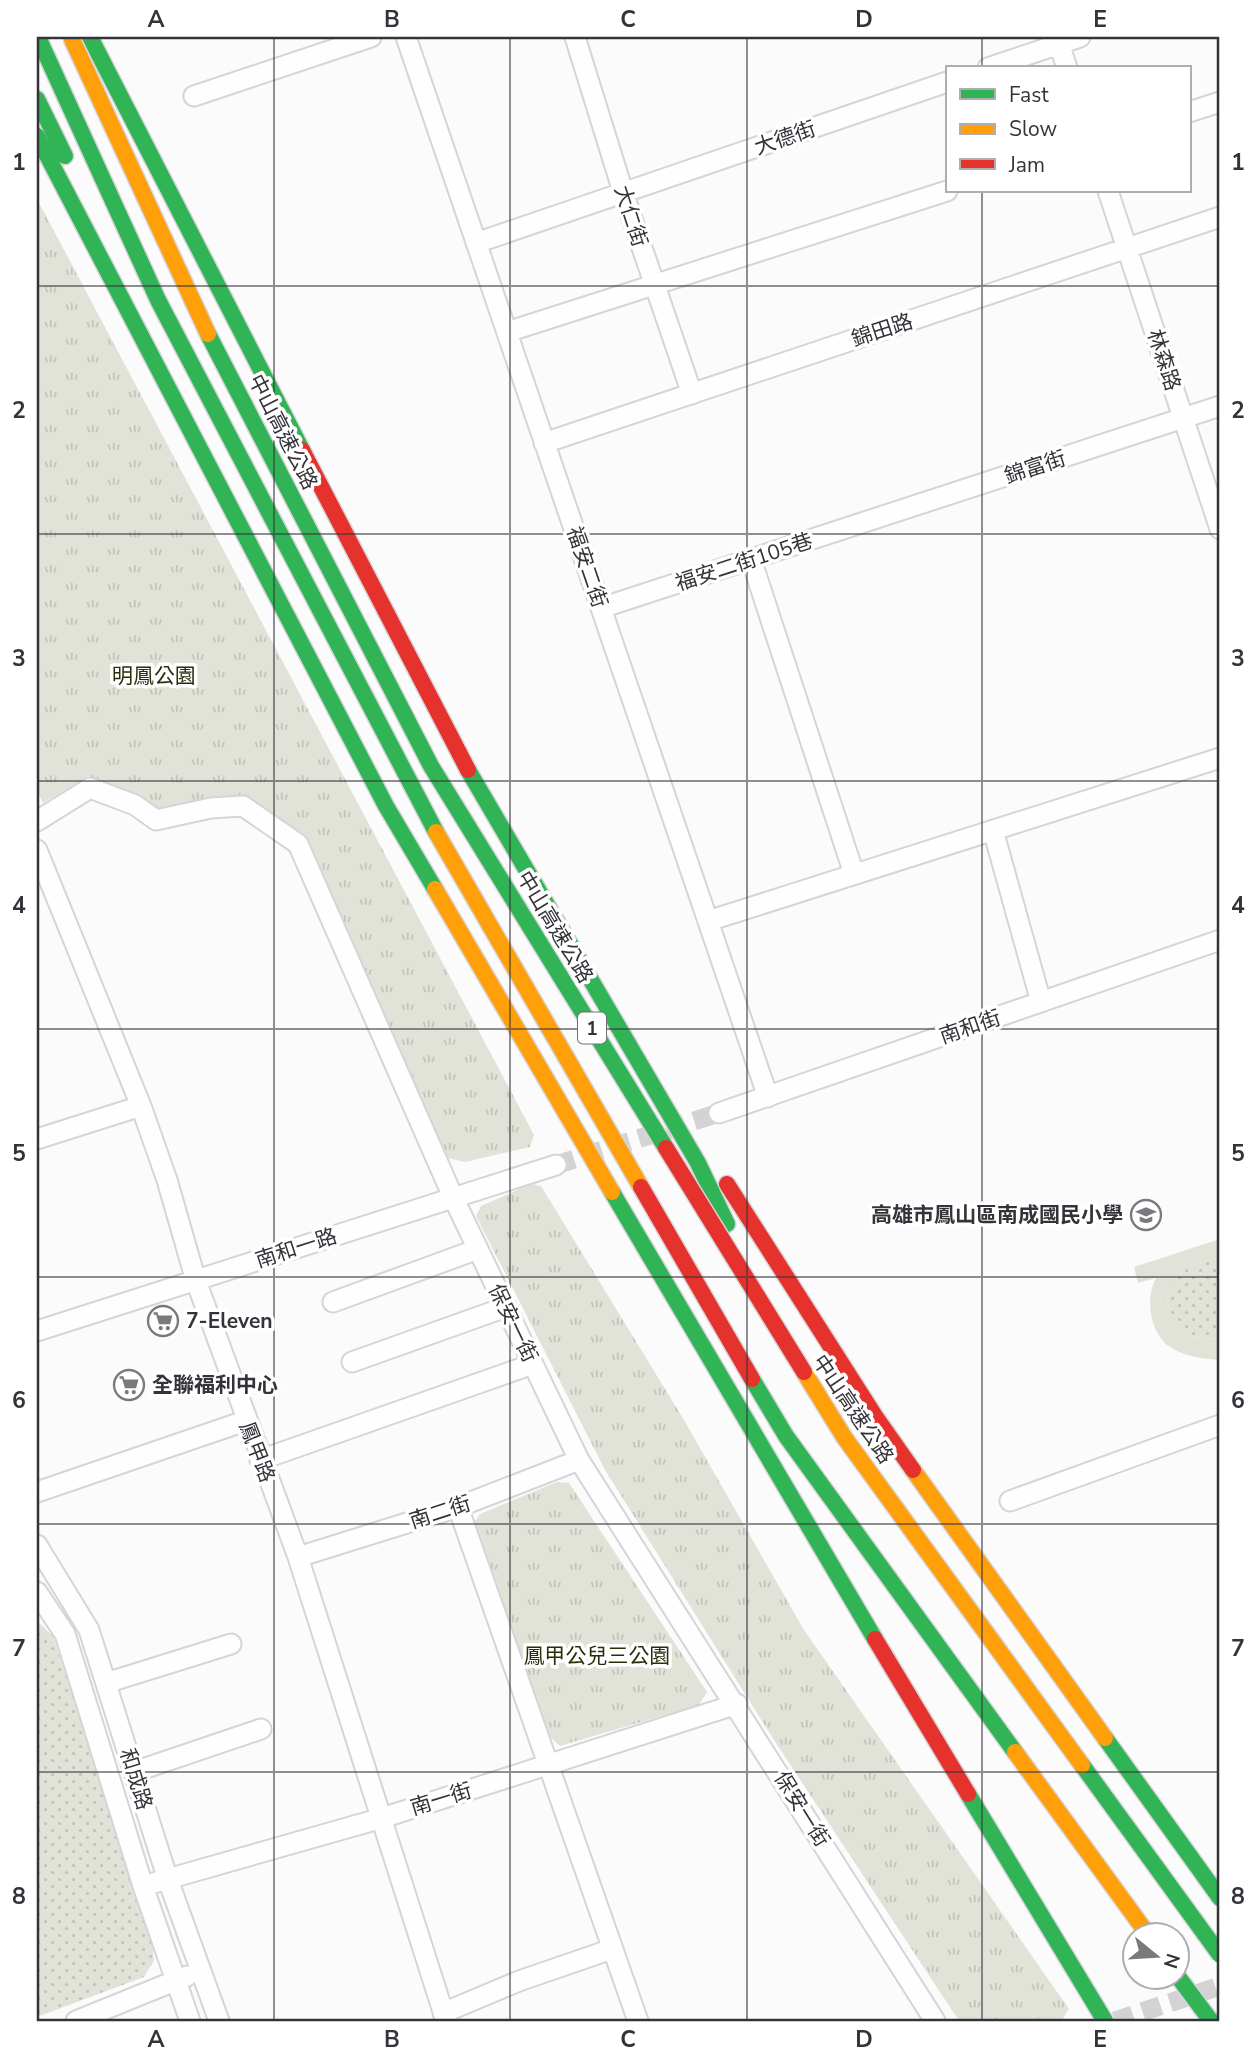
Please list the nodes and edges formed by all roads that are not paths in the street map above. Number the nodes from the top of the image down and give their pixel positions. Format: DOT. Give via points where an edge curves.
graph roads {
  1 [pos="38,37"];
  2 [pos="71,37"];
  3 [pos="90,37"];
  4 [pos="102,37"];
  5 [pos="371,37"];
  6 [pos="406,37"];
  7 [pos="575,37"];
  8 [pos="1080,37"];
  9 [pos="1058,40"];
  10 [pos="993,66"];
  11 [pos="1066,66"];
  12 [pos="946,82"];
  13 [pos="194,96"];
  14 [pos="37,99"];
  15 [pos="1220,102"];
  16 [pos="1190,112"];
  17 [pos="37,136"];
  18 [pos="148,149"];
  19 [pos="946,191"];
  20 [pos="1108,192"];
  21 [pos="624,195"];
  22 [pos="1220,217"];
  23 [pos="476,243"];
  24 [pos="1127,248"];
  25 [pos="654,286"];
  26 [pos="507,332"];
  27 [pos="159,374"];
  28 [pos="692,394"];
  29 [pos="1220,406"];
  30 [pos="1183,419"];
  31 [pos="544,443"];
  32 [pos="886,515"];
  33 [pos="1220,529"];
  34 [pos="751,559"];
  35 [pos="601,608"];
  36 [pos="450,738"];
  37 [pos="1220,758"];
  38 [pos="386,806"];
  39 [pos="37,821"];
  40 [pos="988,832"];
  41 [pos="37,850"];
  42 [pos="855,874"];
  43 [pos="708,921"];
  44 [pos="1220,940"];
  45 [pos="1041,1002"];
  46 [pos="768,1097"];
  47 [pos="141,1107"];
  48 [pos="719,1113"];
  49 [pos="37,1139"];
  50 [pos="556,1165"];
  51 [pos="453,1197"];
  52 [pos="478,1250"];
  53 [pos="196,1281"];
  54 [pos="334,1302"];
  55 [pos="506,1307"];
  56 [pos="37,1331"];
  57 [pos="727,1337"];
  58 [pos="786,1347"];
  59 [pos="352,1362"];
  60 [pos="533,1364"];
  61 [pos="245,1421"];
  62 [pos="1220,1425"];
  63 [pos="260,1460"];
  64 [pos="579,1460"];
  65 [pos="37,1492"];
  66 [pos="1010,1501"];
  67 [pos="458,1507"];
  68 [pos="37,1545"];
  69 [pos="298,1557"];
  70 [pos="55,1571"];
  71 [pos="37,1581"];
  72 [pos="37,1592"];
  73 [pos="231,1644"];
  74 [pos="106,1683"];
  75 [pos="737,1704"];
  76 [pos="261,1729"];
  77 [pos="548,1766"];
  78 [pos="134,1772"];
  79 [pos="382,1818"];
  80 [pos="168,1880"];
  81 [pos="143,1886"];
  82 [pos="1220,1898"];
  83 [pos="1139,1922"];
  84 [pos="612,1949"];
  85 [pos="1220,1955"];
  86 [pos="201,1970"];
  87 [pos="176,1980"];
  88 [pos="1190,1992"];
  89 [pos="444,2017"];
  90 [pos="76,2021"];
  91 [pos="190,2021"];
  92 [pos="219,2021"];
  93 [pos="638,2021"];
  94 [pos="935,2021"];
  95 [pos="1105,2021"];
  96 [pos="1211,2021"];
  1 -- 57 [label="highway, 1, bridge" via="158,300 409,785"];
  2 -- 58 [label="highway, 中山高速公路 / 1, bridge" via="186,289 431,765"];
  3 -- 18 [label="highway"];
  4 -- 18 [label="highway"];
  5 -- 13 [label="street"];
  6 -- 23 [label="street, 福安二街"];
  7 -- 21 [label="street, 大仁街"];
  8 -- 9 [label="street"];
  9 -- 10 [label="street"];
  9 -- 11 [label="street"];
  12 -- 21 [label="street, 大德街"];
  14 -- 27 [label="highway" via="114,256"];
  15 -- 16 [label="street"];
  17 -- 27 [label="highway"];
  18 -- 36 [label="highway"];
  19 -- 25 [label="street"];
  20 -- 24 [label="street, 林森路"];
  21 -- 23 [label="street, 大德街"];
  21 -- 25 [label="street, 大仁街"];
  22 -- 24 [label="street, 錦田路"];
  23 -- 26 [label="street, 福安二街"];
  24 -- 28 [label="street, 錦田路"];
  24 -- 30 [label="street, 林森路"];
  25 -- 26 [label="street"];
  25 -- 28 [label="street, 大仁街"];
  26 -- 31 [label="street, 福安二街"];
  27 -- 38 [label="highway"];
  28 -- 31 [label="street, 錦田路"];
  29 -- 30 [label="street, 錦富街"];
  30 -- 32 [label="street, 錦富街"];
  30 -- 33 [label="street, 林森路"];
  31 -- 35 [label="street, 福安二街"];
  32 -- 34 [label="street, 福安二街105巷"];
  34 -- 35 [label="street, 福安二街105巷"];
  34 -- 42 [label="street"];
  35 -- 43 [label="street, 福安二街"];
  36 -- 58 [label="highway" via="698,1163"];
  36 -- 82 [label="highway" via="634,1039 875,1416"];
  37 -- 40 [label="street"];
  38 -- 57 [label="highway" via="667,1264"];
  38 -- 95 [label="highway" via="863,1620"];
  39 -- 51 [label="street, 保安一街" via="90,788 135,805 156,820 243,806 298,844"];
  40 -- 42 [label="street"];
  40 -- 45 [label="street"];
  41 -- 47 [label="street, 鳳甲路"];
  42 -- 43 [label="street"];
  43 -- 46 [label="street, 福安二街"];
  44 -- 45 [label="street, 南和街"];
  45 -- 46 [label="street, 南和街"];
  46 -- 48 [label="street, 南和街"];
  47 -- 49 [label="street"];
  47 -- 53 [label="street, 鳳甲路"];
  50 -- 51 [label="street, 南和一路"];
  51 -- 52 [label="street, 保安一街"];
  51 -- 53 [label="street, 南和一路"];
  52 -- 54 [label="street"];
  52 -- 55 [label="street, 保安一街"];
  53 -- 56 [label="street, 南和一路"];
  53 -- 61 [label="street, 鳳甲路"];
  55 -- 59 [label="street"];
  55 -- 60 [label="street, 保安一街"];
  57 -- 83 [label="highway, 1, bridge" via="786,1436"];
  58 -- 85 [label="highway, 中山高速公路 / 1, bridge" via="844,1437"];
  60 -- 63 [label="street"];
  60 -- 64 [label="street, 保安一街"];
  61 -- 63 [label="street, 鳳甲路"];
  61 -- 65 [label="street"];
  62 -- 66 [label="street"];
  63 -- 69 [label="street, 鳳甲路"];
  64 -- 67 [label="street, 南二街"];
  64 -- 75 [label="street, 保安一街"];
  67 -- 69 [label="street, 南二街"];
  67 -- 77 [label="street"];
  68 -- 70 [label="street, 和成路"];
  69 -- 79 [label="street, 鳳甲路"];
  70 -- 71 [label="street"];
  70 -- 74 [label="street, 和成路" via="89,1630"];
  72 -- 81 [label="street, 和成路" via="65,1634"];
  73 -- 74 [label="street"];
  74 -- 78 [label="street, 和成路"];
  75 -- 77 [label="street, 南一街"];
  75 -- 94 [label="street, 保安一街"];
  76 -- 78 [label="street"];
  77 -- 79 [label="street, 南一街"];
  77 -- 84 [label="street"];
  78 -- 80 [label="street, 和成路"];
  79 -- 80 [label="street, 南一街"];
  79 -- 89 [label="street, 鳳甲路"];
  80 -- 81 [label="street, 南一街"];
  80 -- 86 [label="street, 和成路"];
  81 -- 87 [label="street, 和成路"];
  84 -- 89 [label="street" via="519,1981"];
  84 -- 93 [label="street"];
  86 -- 87 [label="street"];
  86 -- 92 [label="street, 和成路"];
  87 -- 90 [label="street"];
  87 -- 91 [label="street, 和成路"];
  88 -- 96 [label="highway, bridge"];
}
